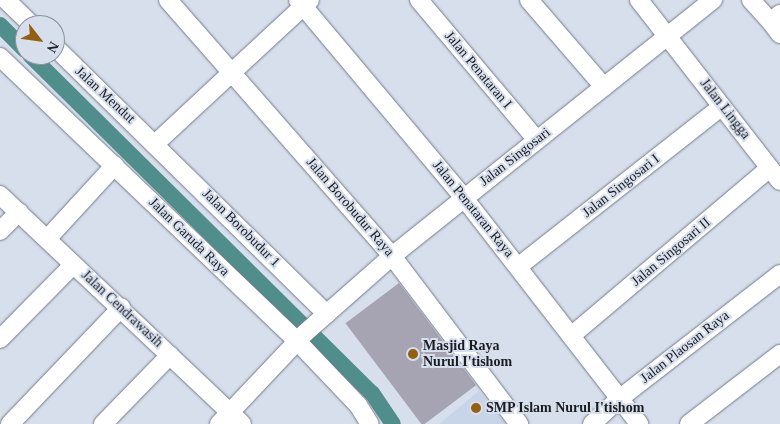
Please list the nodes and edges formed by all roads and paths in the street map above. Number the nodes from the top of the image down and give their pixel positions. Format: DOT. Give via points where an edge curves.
graph roads {
  1 [pos="6,0"];
  2 [pos="168,0"];
  3 [pos="419,0"];
  4 [pos="529,0"];
  5 [pos="639,0"];
  6 [pos="713,0"];
  7 [pos="751,0"];
  8 [pos="304,2"];
  9 [pos="22,15"];
  10 [pos="777,23"];
  11 [pos="669,36"];
  12 [pos="0,57"];
  13 [pos="65,57"];
  14 [pos="233,72"];
  15 [pos="604,87"];
  16 [pos="722,106"];
  17 [pos="537,140"];
  18 [pos="156,143"];
  19 [pos="115,165"];
  20 [pos="775,175"];
  21 [pos="0,195"];
  22 [pos="464,198"];
  23 [pos="19,212"];
  24 [pos="0,230"];
  25 [pos="47,239"];
  26 [pos="392,256"];
  27 [pos="74,265"];
  28 [pos="519,266"];
  29 [pos="780,274"];
  30 [pos="121,308"];
  31 [pos="322,317"];
  32 [pos="571,336"];
  33 [pos="301,337"];
  34 [pos="0,339"];
  35 [pos="780,354"];
  36 [pos="170,355"];
  37 [pos="619,399"];
  38 [pos="230,410"];
  39 [pos="10,424"];
  40 [pos="103,424"];
  41 [pos="219,424"];
  42 [pos="242,424"];
  43 [pos="370,424"];
  44 [pos="519,424"];
  45 [pos="592,424"];
  46 [pos="639,424"];
  47 [pos="689,424"];
  1 -- 9 [label="street"];
  2 -- 14 [label="street, Jalan Borobudur Raya"];
  3 -- 17 [label="street, Jalan Penataran I"];
  4 -- 15 [label="street"];
  5 -- 11 [label="street, Jalan Lingga"];
  6 -- 11 [label="street, Jalan Singosari"];
  7 -- 10 [label="street"];
  8 -- 14 [label="street"];
  8 -- 22 [label="street, Jalan Penataran Raya"];
  11 -- 15 [label="street, Jalan Singosari"];
  11 -- 16 [label="street, Jalan Lingga"];
  12 -- 19 [label="street, Jalan Garuda Raya"];
  13 -- 18 [label="street, Jalan Mendut"];
  14 -- 18 [label="street"];
  14 -- 26 [label="street, Jalan Borobudur Raya"];
  15 -- 17 [label="street, Jalan Singosari"];
  16 -- 20 [label="street, Jalan Lingga"];
  16 -- 28 [label="street, Jalan Singosari I"];
  17 -- 22 [label="street, Jalan Singosari"];
  18 -- 31 [label="street, Jalan Borobudur 1"];
  19 -- 25 [label="street"];
  19 -- 33 [label="street, Jalan Garuda Raya"];
  20 -- 32 [label="street, Jalan Singosari II"];
  21 -- 23 [label="street, Jalan Cendrawasih"];
  22 -- 26 [label="street, Jalan Singosari"];
  22 -- 28 [label="street, Jalan Penataran Raya"];
  23 -- 24 [label="street"];
  23 -- 25 [label="street, Jalan Cendrawasih"];
  25 -- 27 [label="street, Jalan Cendrawasih"];
  26 -- 31 [label="street, Jalan Singosari"];
  26 -- 44 [label="street, Jalan Borobudur Raya"];
  27 -- 30 [label="street, Jalan Cendrawasih"];
  27 -- 34 [label="street"];
  28 -- 32 [label="street, Jalan Penataran Raya"];
  29 -- 37 [label="street, Jalan Plaosan Raya"];
  30 -- 36 [label="street, Jalan Cendrawasih"];
  30 -- 39 [label="street"];
  31 -- 33 [label="street, Jalan Singosari"];
  32 -- 37 [label="street, Jalan Penataran Raya"];
  33 -- 38 [label="street, Jalan Singosari"];
  33 -- 43 [label="street, Jalan Garuda Raya"];
  35 -- 47 [label="street"];
  36 -- 38 [label="street, Jalan Cendrawasih"];
  36 -- 40 [label="street"];
  37 -- 45 [label="street, Jalan Plaosan Raya"];
  37 -- 46 [label="street, Jalan Penataran Raya"];
  38 -- 41 [label="street, Jalan Singosari"];
  38 -- 42 [label="street, Jalan Cendrawasih"];
}
